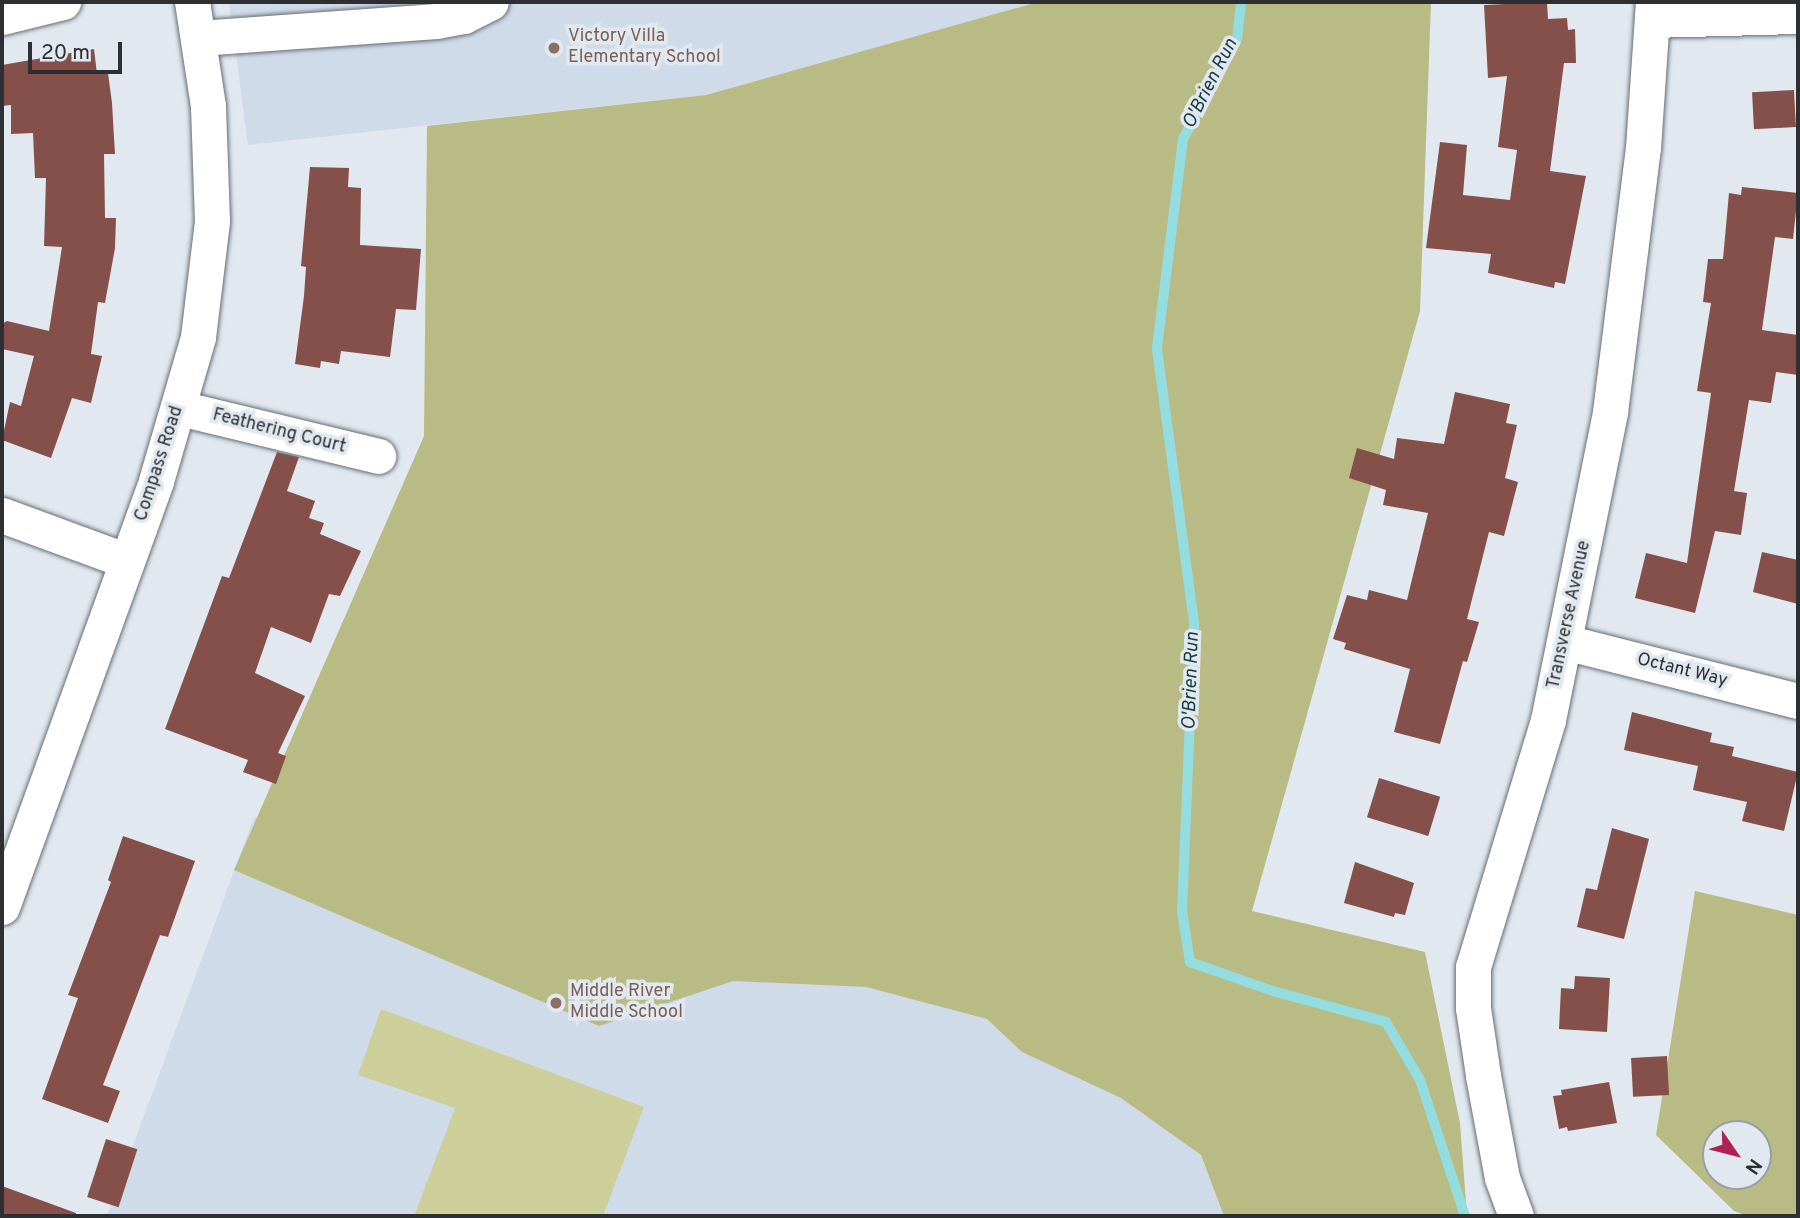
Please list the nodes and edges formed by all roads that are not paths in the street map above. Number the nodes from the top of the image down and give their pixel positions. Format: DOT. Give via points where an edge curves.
graph roads {
  1 [pos="63,2"];
  2 [pos="192,2"];
  3 [pos="491,2"];
  4 [pos="1653,11"];
  5 [pos="368,14"];
  6 [pos="1798,16"];
  7 [pos="2,18"];
  8 [pos="199,38"];
  9 [pos="180,408"];
  10 [pos="378,456"];
  11 [pos="2,515"];
  12 [pos="127,561"];
  13 [pos="1565,642"];
  14 [pos="1798,701"];
  15 [pos="2,907"];
  16 [pos="1516,1216"];
  1 -- 7 [label="street"];
  2 -- 8 [label="street, Compass Road"];
  3 -- 5 [label="street" via="464,16"];
  4 -- 6 [label="street"];
  4 -- 13 [label="street, Transverse Avenue" via="1643,148 1610,412"];
  5 -- 8 [label="street"];
  8 -- 9 [label="street, Compass Road" via="208,106 212,221 198,337"];
  9 -- 10 [label="street, Feathering Court"];
  9 -- 12 [label="street, Compass Road"];
  11 -- 12 [label="street"];
  12 -- 15 [label="street, Compass Road"];
  13 -- 14 [label="street, Octant Way"];
  13 -- 16 [label="street, Transverse Avenue" via="1548,720 1473,967 1482,1075 1502,1178"];
}
